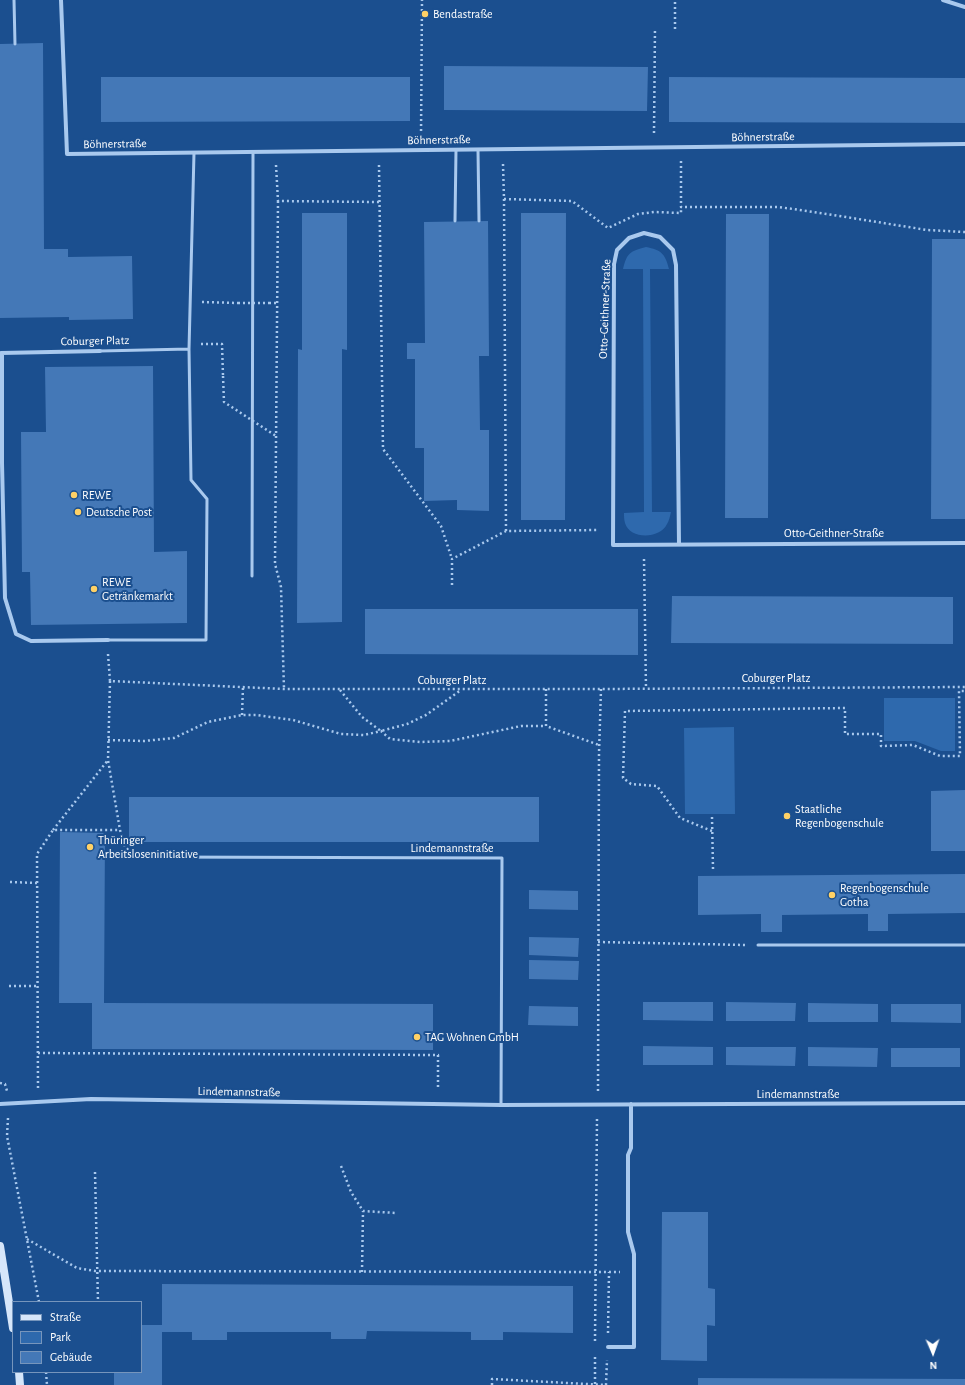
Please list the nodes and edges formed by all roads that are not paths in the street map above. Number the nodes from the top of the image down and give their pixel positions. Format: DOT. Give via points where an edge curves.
graph roads {
  1 [pos="14,0"];
  2 [pos="62,0"];
  3 [pos="943,0"];
  4 [pos="965,7"];
  5 [pos="15,44"];
  6 [pos="965,144"];
  7 [pos="456,150"];
  8 [pos="478,150"];
  9 [pos="253,152"];
  10 [pos="194,153"];
  11 [pos="456,221"];
  12 [pos="479,221"];
  13 [pos="189,349"];
  14 [pos="100,351"];
  15 [pos="1,353"];
  16 [pos="1,463"];
  17 [pos="965,543"];
  18 [pos="679,544"];
  19 [pos="252,576"];
  20 [pos="2,598"];
  21 [pos="108,640"];
  22 [pos="156,857"];
  23 [pos="758,945"];
  24 [pos="965,945"];
  25 [pos="965,1103"];
  26 [pos="0,1104"];
  27 [pos="631,1104"];
  28 [pos="501,1105"];
  29 [pos="0,1246"];
  30 [pos="12,1322"];
  31 [pos="608,1347"];
  32 [pos="19,1373"];
  33 [pos="20,1385"];
  1 -- 5 [label="lane"];
  2 -- 10 [label="street, Böhnerstraße" via="67,154"];
  3 -- 4 [label="street"];
  6 -- 8 [label="street, Böhnerstraße"];
  7 -- 8 [label="street, Böhnerstraße"];
  7 -- 9 [label="street, Böhnerstraße"];
  7 -- 11 [label="lane"];
  8 -- 12 [label="lane"];
  9 -- 10 [label="street, Böhnerstraße"];
  9 -- 19 [label="lane"];
  10 -- 13 [label="lane"];
  13 -- 14 [label="lane, Coburger Platz"];
  13 -- 21 [label="lane" via="192,480 207,499 206,640"];
  14 -- 15 [label="street, Coburger Platz"];
  15 -- 16 [label="street, Coburger Platz"];
  16 -- 20 [label="street, Coburger Platz"];
  17 -- 18 [label="street, Otto-Geithner-Straße"];
  18 -- 18 [label="street, Otto-Geithner-Straße" via="613,545 614,264 618,250 629,238 644,233 660,237 673,250 676,265"];
  20 -- 21 [label="street, Coburger Platz" via="16,634 31,641"];
  22 -- 28 [label="lane, Lindemannstraße" via="502,858"];
  23 -- 24 [label="lane"];
  25 -- 27 [label="street, Lindemannstraße"];
  26 -- 28 [label="street, Lindemannstraße" via="91,1099"];
  27 -- 28 [label="street, Lindemannstraße"];
  27 -- 31 [label="street" via="628,1232 634,1254 634,1347"];
  29 -- 30 [label="street"];
  32 -- 33 [label="street"];
}
